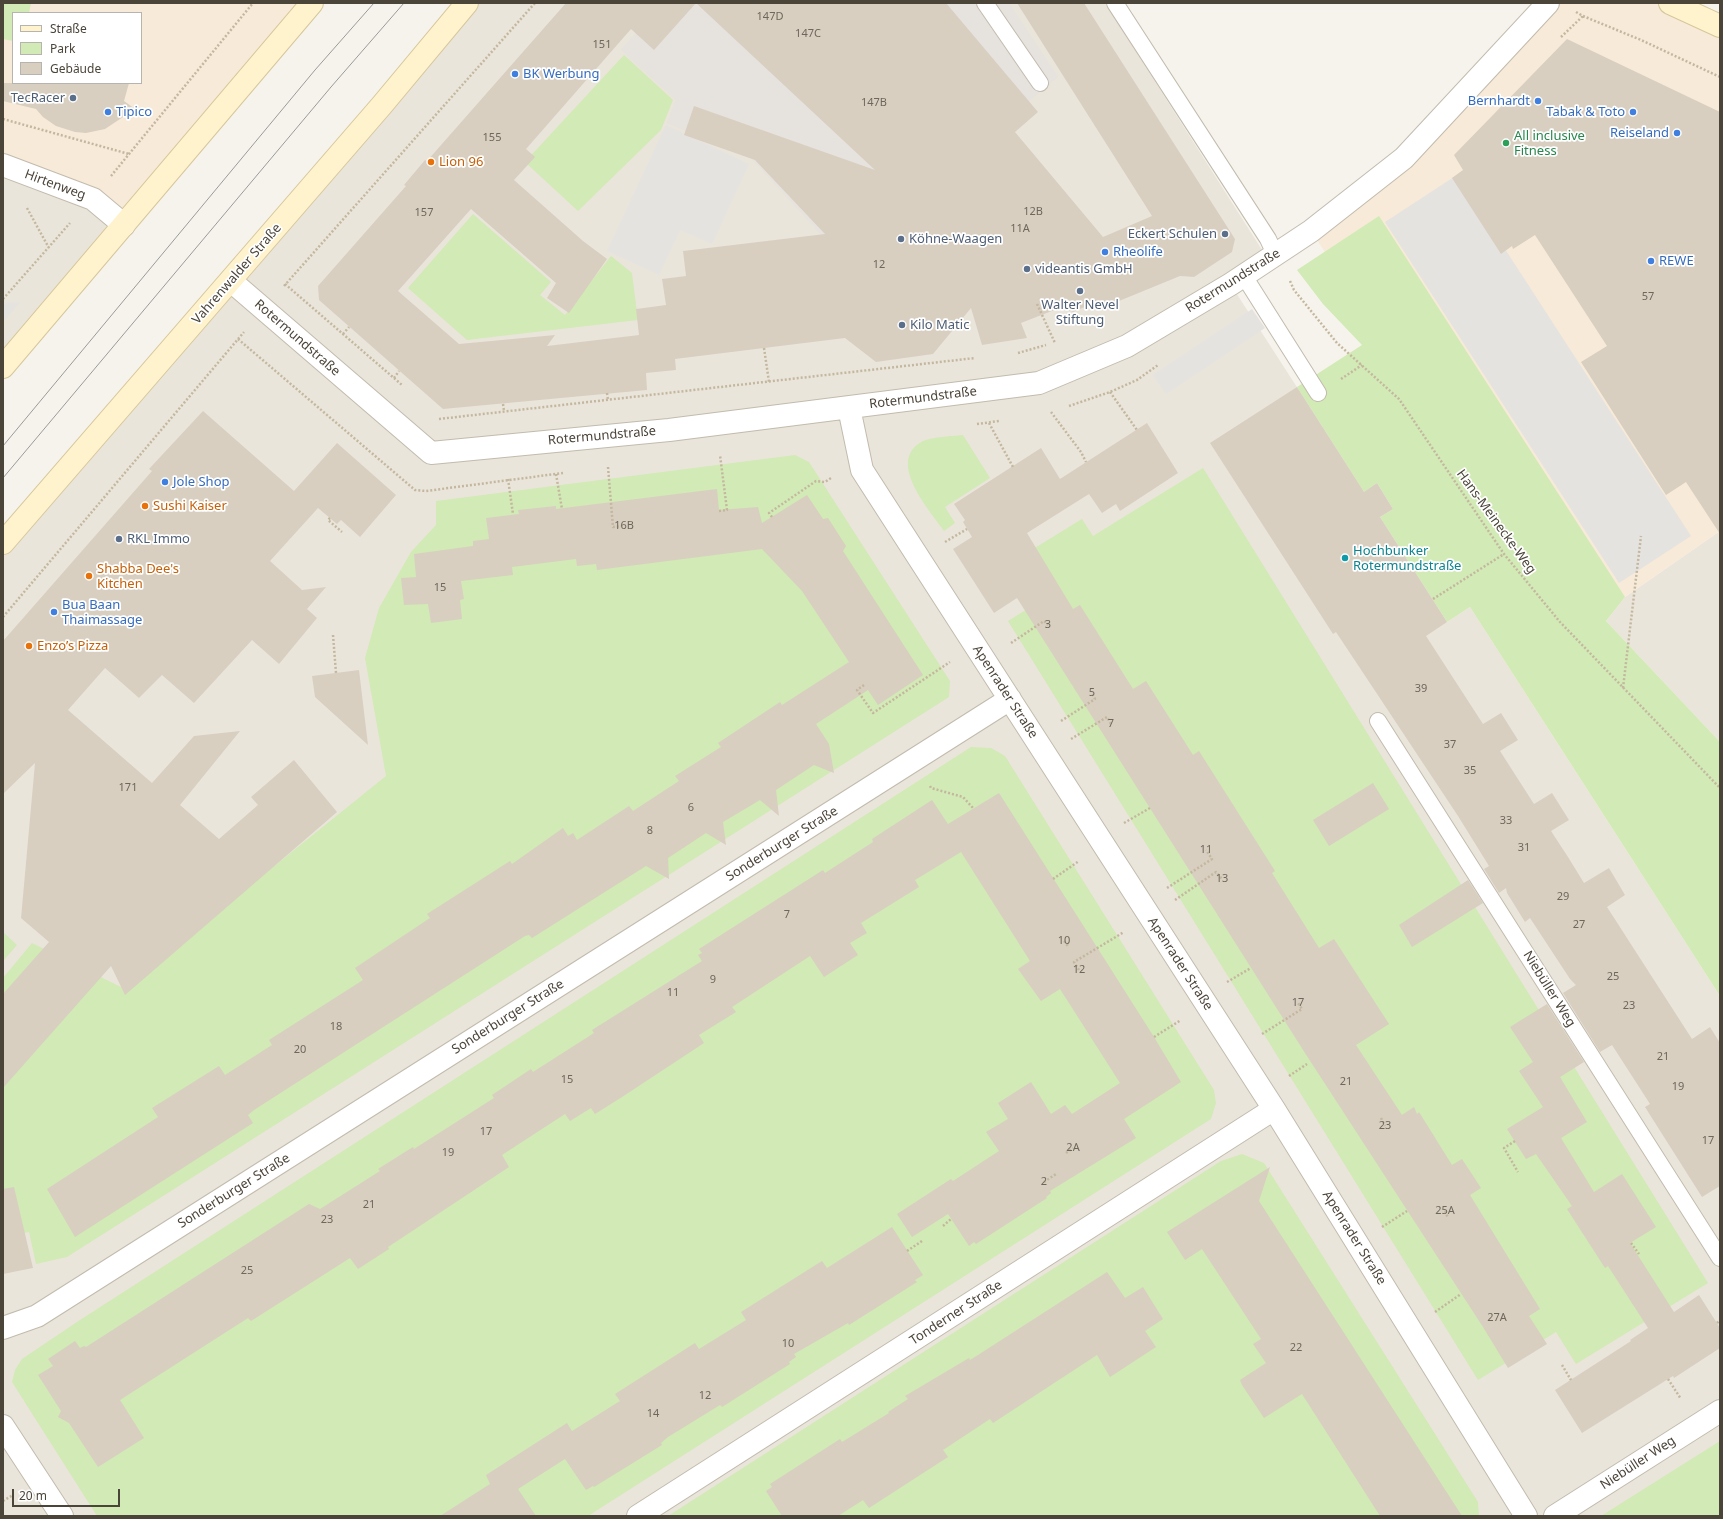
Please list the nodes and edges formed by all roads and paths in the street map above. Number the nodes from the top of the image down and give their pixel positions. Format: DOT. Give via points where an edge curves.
graph roads {
  1 [pos="253,3"];
  2 [pos="312,3"];
  3 [pos="467,3"];
  4 [pos="985,3"];
  5 [pos="1115,3"];
  6 [pos="1548,3"];
  7 [pos="1670,3"];
  8 [pos="1720,26"];
  9 [pos="1560,38"];
  10 [pos="1720,77"];
  11 [pos="1040,83"];
  12 [pos="3,119"];
  13 [pos="129,154"];
  14 [pos="3,165"];
  15 [pos="93,199"];
  16 [pos="24,204"];
  17 [pos="124,225"];
  18 [pos="49,248"];
  19 [pos="1276,254"];
  20 [pos="1244,276"];
  21 [pos="231,281"];
  22 [pos="285,284"];
  23 [pos="3,299"];
  24 [pos="1037,304"];
  25 [pos="349,327"];
  26 [pos="343,334"];
  27 [pos="238,339"];
  28 [pos="1062,339"];
  29 [pos="1055,343"];
  30 [pos="764,348"];
  31 [pos="1017,353"];
  32 [pos="978,358"];
  33 [pos="1162,362"];
  34 [pos="3,367"];
  35 [pos="399,371"];
  36 [pos="394,378"];
  37 [pos="769,382"];
  38 [pos="405,388"];
  39 [pos="1110,392"];
  40 [pos="1318,393"];
  41 [pos="607,394"];
  42 [pos="608,400"];
  43 [pos="503,404"];
  44 [pos="1066,407"];
  45 [pos="849,408"];
  46 [pos="1058,409"];
  47 [pos="504,412"];
  48 [pos="1051,412"];
  49 [pos="1043,413"];
  50 [pos="434,414"];
  51 [pos="1004,420"];
  52 [pos="989,423"];
  53 [pos="973,424"];
  54 [pos="1137,430"];
  55 [pos="713,454"];
  56 [pos="1086,462"];
  57 [pos="615,466"];
  58 [pos="608,467"];
  59 [pos="1013,467"];
  60 [pos="600,468"];
  61 [pos="571,472"];
  62 [pos="556,474"];
  63 [pos="831,478"];
  64 [pos="508,479"];
  65 [pos="562,509"];
  66 [pos="719,511"];
  67 [pos="513,514"];
  68 [pos="772,517"];
  69 [pos="330,518"];
  70 [pos="624,526"];
  71 [pos="967,529"];
  72 [pos="342,532"];
  73 [pos="1641,536"];
  74 [pos="3,543"];
  75 [pos="940,546"];
  76 [pos="1504,554"];
  77 [pos="1432,599"];
  78 [pos="1048,626"];
  79 [pos="333,635"];
  80 [pos="1005,647"];
  81 [pos="951,662"];
  82 [pos="336,673"];
  83 [pos="864,685"];
  84 [pos="1623,688"];
  85 [pos="1092,694"];
  86 [pos="1010,699"];
  87 [pos="1378,721"];
  88 [pos="1111,724"];
  89 [pos="1055,725"];
  90 [pos="1066,743"];
  91 [pos="913,761"];
  92 [pos="1720,788"];
  93 [pos="974,808"];
  94 [pos="1150,808"];
  95 [pos="1119,825"];
  96 [pos="1206,850"];
  97 [pos="1079,861"];
  98 [pos="1053,879"];
  99 [pos="1222,879"];
  100 [pos="1162,891"];
  101 [pos="1169,904"];
  102 [pos="1125,931"];
  103 [pos="1064,941"];
  104 [pos="1068,946"];
  105 [pos="1251,968"];
  106 [pos="1079,970"];
  107 [pos="1221,985"];
  108 [pos="1298,1003"];
  109 [pos="1182,1020"];
  110 [pos="1154,1037"];
  111 [pos="1256,1038"];
  112 [pos="1307,1064"];
  113 [pos="1288,1076"];
  114 [pos="1274,1109"];
  115 [pos="1381,1118"];
  116 [pos="1385,1126"];
  117 [pos="1515,1141"];
  118 [pos="1073,1148"];
  119 [pos="1066,1153"];
  120 [pos="1518,1172"];
  121 [pos="1056,1174"];
  122 [pos="1044,1182"];
  123 [pos="1407,1211"];
  124 [pos="1445,1211"];
  125 [pos="1448,1218"];
  126 [pos="952,1219"];
  127 [pos="943,1226"];
  128 [pos="1378,1229"];
  129 [pos="922,1241"];
  130 [pos="1631,1242"];
  131 [pos="907,1251"];
  132 [pos="1639,1254"];
  133 [pos="1720,1258"];
  134 [pos="1461,1294"];
  135 [pos="1432,1314"];
  136 [pos="1720,1320"];
  137 [pos="1717,1322"];
  138 [pos="3,1328"];
  139 [pos="1562,1365"];
  140 [pos="1668,1379"];
  141 [pos="1571,1380"];
  142 [pos="1675,1390"];
  143 [pos="1720,1411"];
  144 [pos="3,1426"];
  145 [pos="62,1516"];
  146 [pos="638,1516"];
  147 [pos="1526,1516"];
  148 [pos="1555,1516"];
  1 -- 13 [label="path"];
  2 -- 17 [label="main road"];
  3 -- 21 [label="main road, Vahrenwalder Straße"];
  4 -- 11 [label="lane"];
  5 -- 19 [label="lane"];
  6 -- 19 [label="street, Rotermundstraße" via="1404,158 1311,231"];
  7 -- 8 [label="main road"];
  9 -- 10 [label="path" via="1583,16"];
  12 -- 13 [label="path"];
  13 -- 15 [label="path"];
  14 -- 15 [label="street, Hirtenweg"];
  15 -- 17 [label="street, Hirtenweg"];
  15 -- 18 [label="path"];
  16 -- 18 [label="path"];
  17 -- 34 [label="main road"];
  18 -- 23 [label="path"];
  19 -- 20 [label="street, Rotermundstraße"];
  19 -- 76 [label="path, Hans-Meinecke-Weg" via="1294,290 1337,343 1399,400"];
  20 -- 40 [label="lane"];
  20 -- 45 [label="street, Rotermundstraße" via="1127,346 1039,383"];
  21 -- 45 [label="street, Rotermundstraße" via="431,453 669,430"];
  21 -- 74 [label="main road, Vahrenwalder Straße"];
  22 -- 26 [label="path"];
  24 -- 29 [label="path"];
  25 -- 26 [label="path"];
  26 -- 36 [label="path"];
  27 -- 64 [label="path" via="415,490 426,491"];
  28 -- 29 [label="path"];
  29 -- 31 [label="path"];
  30 -- 37 [label="path"];
  32 -- 37 [label="path"];
  33 -- 39 [label="path" via="1137,380"];
  35 -- 36 [label="path"];
  36 -- 38 [label="path"];
  37 -- 42 [label="path"];
  39 -- 44 [label="path"];
  39 -- 54 [label="path"];
  41 -- 42 [label="path"];
  42 -- 47 [label="path"];
  43 -- 47 [label="path"];
  45 -- 86 [label="street, Apenrader Straße" via="862,470"];
  46 -- 48 [label="path"];
  47 -- 50 [label="path" via="440,419"];
  48 -- 49 [label="path"];
  48 -- 56 [label="path"];
  51 -- 52 [label="path"];
  52 -- 53 [label="path"];
  52 -- 59 [label="path"];
  55 -- 66 [label="path" via="720,453 722,461 727,510"];
  57 -- 58 [label="path"];
  58 -- 60 [label="path"];
  58 -- 70 [label="path" via="613,527"];
  61 -- 62 [label="path"];
  62 -- 64 [label="path"];
  62 -- 65 [label="path"];
  63 -- 68 [label="path" via="825,482 816,481 769,513"];
  64 -- 67 [label="path"];
  69 -- 72 [label="path" via="328,520"];
  71 -- 75 [label="path"];
  73 -- 84 [label="path"];
  76 -- 77 [label="path"];
  76 -- 84 [label="path, Hans-Meinecke-Weg" via="1560,622"];
  78 -- 80 [label="path" via="1044,621"];
  79 -- 82 [label="path"];
  81 -- 83 [label="path" via="873,713 857,690"];
  84 -- 92 [label="path, Hans-Meinecke-Weg"];
  85 -- 89 [label="path" via="1095,699"];
  86 -- 91 [label="street, Sonderburger Straße"];
  86 -- 114 [label="street, Apenrader Straße"];
  87 -- 133 [label="lane, Niebüller Weg"];
  88 -- 90 [label="path" via="1107,717"];
  91 -- 93 [label="path" via="931,788 963,797"];
  91 -- 138 [label="street, Sonderburger Straße" via="37,1316"];
  94 -- 95 [label="path"];
  96 -- 100 [label="path" via="1212,859"];
  97 -- 98 [label="path"];
  99 -- 101 [label="path" via="1216,872"];
  102 -- 106 [label="path" via="1074,962"];
  103 -- 104 [label="path"];
  105 -- 107 [label="path"];
  108 -- 111 [label="path" via="1302,1009"];
  109 -- 110 [label="path"];
  112 -- 113 [label="path"];
  114 -- 146 [label="street, Tonderner Straße"];
  114 -- 147 [label="street, Apenrader Straße"];
  115 -- 116 [label="path"];
  117 -- 120 [label="path" via="1504,1148"];
  118 -- 119 [label="path"];
  121 -- 122 [label="path"];
  123 -- 128 [label="path"];
  124 -- 125 [label="path"];
  126 -- 127 [label="path"];
  129 -- 131 [label="path"];
  130 -- 132 [label="path"];
  134 -- 135 [label="path"];
  136 -- 137 [label="path"];
  139 -- 141 [label="path"];
  140 -- 142 [label="path"];
  143 -- 148 [label="street, Niebüller Weg"];
  144 -- 145 [label="street"];
}
